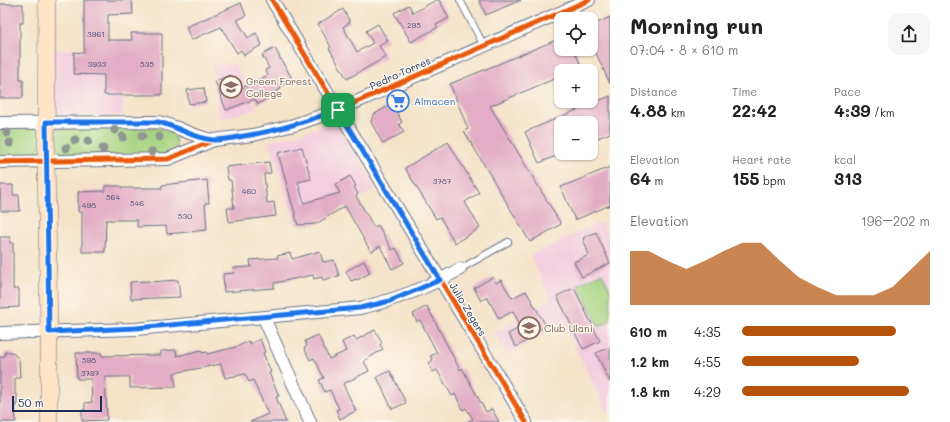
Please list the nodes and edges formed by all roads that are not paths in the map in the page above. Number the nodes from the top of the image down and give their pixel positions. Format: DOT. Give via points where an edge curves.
graph roads {
  1 [pos="47,0"];
  2 [pos="272,0"];
  3 [pos="460,0"];
  4 [pos="589,0"];
  5 [pos="484,46"];
  6 [pos="338,110"];
  7 [pos="46,122"];
  8 [pos="0,123"];
  9 [pos="182,130"];
  10 [pos="214,140"];
  11 [pos="179,155"];
  12 [pos="46,161"];
  13 [pos="0,162"];
  14 [pos="508,242"];
  15 [pos="460,269"];
  16 [pos="440,280"];
  17 [pos="264,318"];
  18 [pos="49,332"];
  19 [pos="0,333"];
  20 [pos="49,422"];
  21 [pos="310,422"];
  22 [pos="526,422"];
  1 -- 7 [label="main road"];
  2 -- 6 [label="street, Julio Zegers"];
  3 -- 5 [label="lane"];
  4 -- 5 [label="street, Pedro Torres"];
  5 -- 6 [label="street, Pedro Torres"];
  6 -- 10 [label="street, Pedro Torres" via="266,132"];
  6 -- 16 [label="street, Julio Zegers"];
  7 -- 8 [label="street, Pedro Torres"];
  7 -- 9 [label="street, Pedro Torres" via="158,122"];
  7 -- 12 [label="main road"];
  9 -- 10 [label="street, Pedro Torres"];
  9 -- 11 [label="street" via="186,142"];
  10 -- 11 [label="street, Pedro Torres"];
  11 -- 12 [label="street, Pedro Torres" via="168,159"];
  12 -- 13 [label="street, Pedro Torres"];
  12 -- 18 [label="main road"];
  14 -- 15 [label="lane"];
  15 -- 16 [label="street"];
  16 -- 17 [label="street" via="390,301 360,308"];
  16 -- 22 [label="street, Julio Zegers"];
  17 -- 18 [label="street"];
  17 -- 21 [label="street"];
  18 -- 19 [label="street"];
  18 -- 20 [label="main road"];
}
